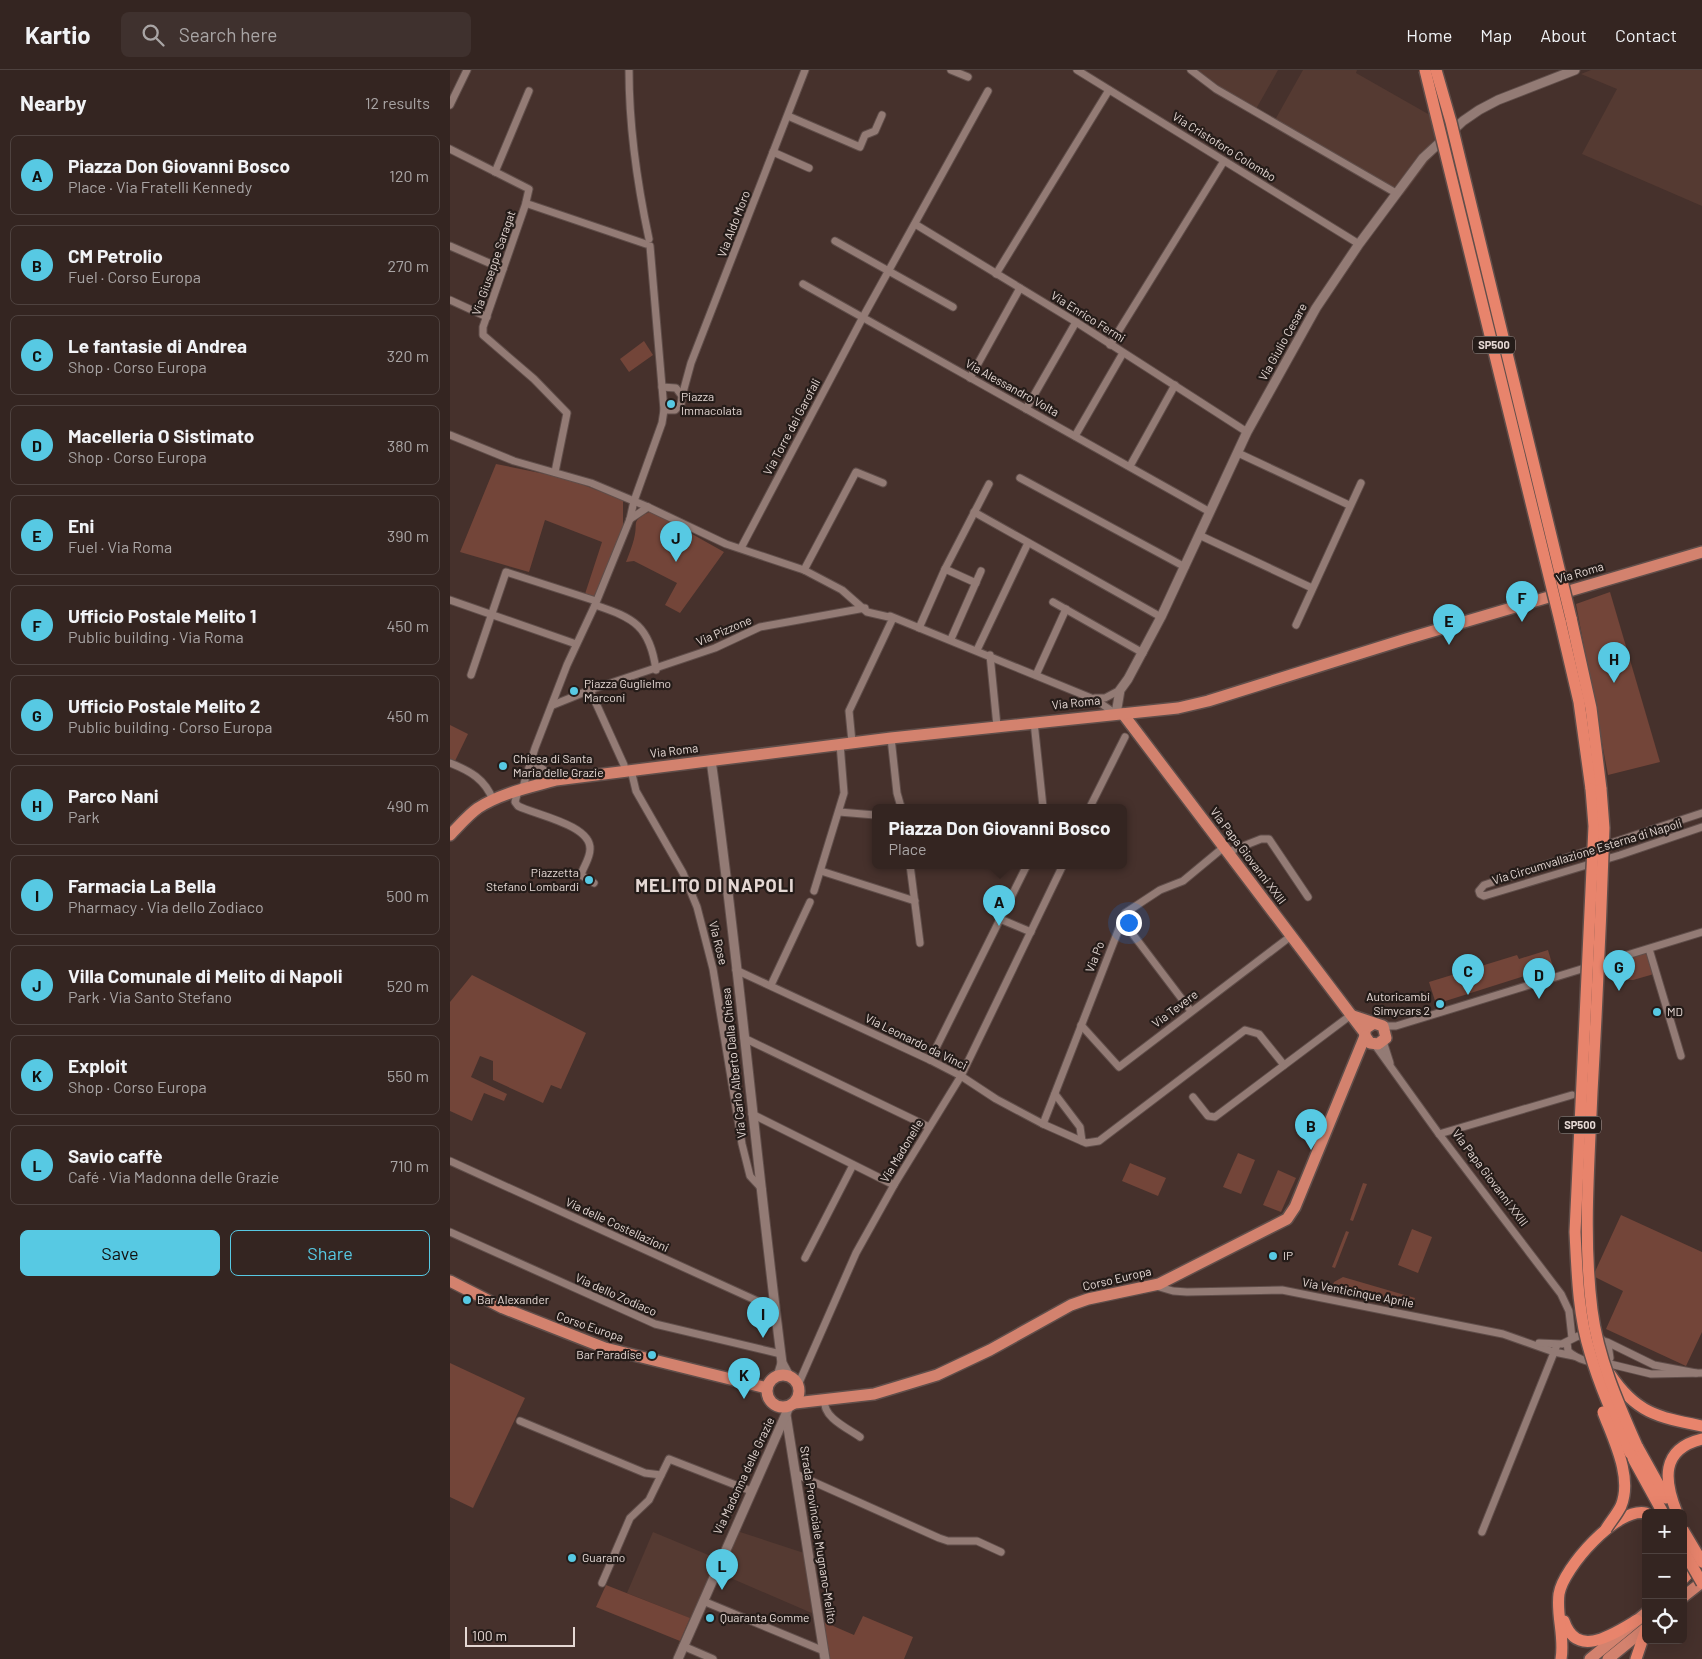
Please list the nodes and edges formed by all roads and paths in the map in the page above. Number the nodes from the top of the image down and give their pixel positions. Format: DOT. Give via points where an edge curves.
graph roads {
  1 [pos="467,70"];
  2 [pos="629,70"];
  3 [pos="805,70"];
  4 [pos="951,70"];
  5 [pos="1077,70"];
  6 [pos="1191,70"];
  7 [pos="1424,70"];
  8 [pos="1436,70"];
  9 [pos="1575,70"];
  10 [pos="968,77"];
  11 [pos="1109,90"];
  12 [pos="528,91"];
  13 [pos="986,93"];
  14 [pos="450,105"];
  15 [pos="882,115"];
  16 [pos="788,116"];
  17 [pos="450,149"];
  18 [pos="773,152"];
  19 [pos="1224,160"];
  20 [pos="809,168"];
  21 [pos="495,172"];
  22 [pos="1396,193"];
  23 [pos="526,203"];
  24 [pos="915,224"];
  25 [pos="835,241"];
  26 [pos="647,242"];
  27 [pos="1359,244"];
  28 [pos="450,246"];
  29 [pos="502,268"];
  30 [pos="889,270"];
  31 [pos="996,274"];
  32 [pos="803,284"];
  33 [pos="1020,288"];
  34 [pos="450,300"];
  35 [pos="953,307"];
  36 [pos="487,317"];
  37 [pos="863,317"];
  38 [pos="1076,322"];
  39 [pos="1110,345"];
  40 [pos="1123,353"];
  41 [pos="970,378"];
  42 [pos="1175,385"];
  43 [pos="664,389"];
  44 [pos="682,391"];
  45 [pos="1026,409"];
  46 [pos="664,410"];
  47 [pos="674,411"];
  48 [pos="660,431"];
  49 [pos="1248,432"];
  50 [pos="450,435"];
  51 [pos="1075,436"];
  52 [pos="1238,452"];
  53 [pos="1130,466"];
  54 [pos="555,472"];
  55 [pos="1020,478"];
  56 [pos="883,483"];
  57 [pos="1360,483"];
  58 [pos="989,484"];
  59 [pos="634,501"];
  60 [pos="1349,505"];
  61 [pos="648,507"];
  62 [pos="974,512"];
  63 [pos="1210,512"];
  64 [pos="630,519"];
  65 [pos="1199,536"];
  66 [pos="1028,543"];
  67 [pos="741,548"];
  68 [pos="1702,552"];
  69 [pos="1185,567"];
  70 [pos="804,570"];
  71 [pos="945,570"];
  72 [pos="981,571"];
  73 [pos="976,583"];
  74 [pos="1312,588"];
  75 [pos="450,600"];
  76 [pos="1052,602"];
  77 [pos="596,603"];
  78 [pos="862,609"];
  79 [pos="1066,609"];
  80 [pos="492,614"];
  81 [pos="1161,617"];
  82 [pos="893,618"];
  83 [pos="1566,619"];
  84 [pos="1296,625"];
  85 [pos="919,628"];
  86 [pos="951,639"];
  87 [pos="576,644"];
  88 [pos="977,650"];
  89 [pos="1143,653"];
  90 [pos="990,655"];
  91 [pos="656,670"];
  92 [pos="471,675"];
  93 [pos="1036,675"];
  94 [pos="590,690"];
  95 [pos="1120,690"];
  96 [pos="1090,697"];
  97 [pos="553,705"];
  98 [pos="1104,709"];
  99 [pos="1119,714"];
  100 [pos="1034,722"];
  101 [pos="997,726"];
  102 [pos="1125,737"];
  103 [pos="891,738"];
  104 [pos="852,742"];
  105 [pos="840,744"];
  106 [pos="532,760"];
  107 [pos="711,760"];
  108 [pos="450,763"];
  109 [pos="627,767"];
  110 [pos="556,780"];
  111 [pos="1596,789"];
  112 [pos="520,790"];
  113 [pos="493,800"];
  114 [pos="900,804"];
  115 [pos="1043,804"];
  116 [pos="1092,804"];
  117 [pos="839,812"];
  118 [pos="1702,813"];
  119 [pos="872,815"];
  120 [pos="1702,827"];
  121 [pos="450,835"];
  122 [pos="1226,849"];
  123 [pos="911,869"];
  124 [pos="1025,869"];
  125 [pos="1061,869"];
  126 [pos="821,871"];
  127 [pos="594,883"];
  128 [pos="814,891"];
  129 [pos="1308,898"];
  130 [pos="915,901"];
  131 [pos="810,902"];
  132 [pos="1000,919"];
  133 [pos="1122,920"];
  134 [pos="1031,932"];
  135 [pos="1702,932"];
  136 [pos="1291,936"];
  137 [pos="920,943"];
  138 [pos="1649,948"];
  139 [pos="736,970"];
  140 [pos="772,985"];
  141 [pos="1191,1011"];
  142 [pos="1351,1015"];
  143 [pos="1081,1025"];
  144 [pos="1396,1026"];
  145 [pos="1375,1036"];
  146 [pos="744,1038"];
  147 [pos="1681,1056"];
  148 [pos="930,1060"];
  149 [pos="1284,1065"];
  150 [pos="960,1076"];
  151 [pos="1055,1094"];
  152 [pos="1572,1095"];
  153 [pos="1193,1098"];
  154 [pos="752,1114"];
  155 [pos="1043,1124"];
  156 [pos="929,1127"];
  157 [pos="1439,1134"];
  158 [pos="1082,1141"];
  159 [pos="450,1160"];
  160 [pos="853,1165"];
  161 [pos="894,1185"];
  162 [pos="762,1189"];
  163 [pos="450,1232"];
  164 [pos="805,1258"];
  165 [pos="1180,1273"];
  166 [pos="450,1281"];
  167 [pos="1162,1285"];
  168 [pos="1181,1292"];
  169 [pos="1565,1301"];
  170 [pos="775,1309"];
  171 [pos="1569,1340"];
  172 [pos="1605,1341"];
  173 [pos="1555,1348"];
  174 [pos="1590,1352"];
  175 [pos="1574,1356"];
  176 [pos="782,1358"];
  177 [pos="1606,1366"];
  178 [pos="1699,1373"];
  179 [pos="772,1381"];
  180 [pos="798,1385"];
  181 [pos="825,1401"];
  182 [pos="788,1408"];
  183 [pos="520,1421"];
  184 [pos="1702,1426"];
  185 [pos="860,1438"];
  186 [pos="1702,1439"];
  187 [pos="796,1474"];
  188 [pos="661,1475"];
  189 [pos="751,1491"];
  190 [pos="1661,1509"];
  191 [pos="1673,1509"];
  192 [pos="1674,1509"];
  193 [pos="1642,1512"];
  194 [pos="1606,1529"];
  195 [pos="1482,1532"];
  196 [pos="1687,1536"];
  197 [pos="1000,1552"];
  198 [pos="1685,1554"];
  199 [pos="1702,1560"];
  200 [pos="1702,1566"];
  201 [pos="1687,1576"];
  202 [pos="1687,1577"];
  203 [pos="1702,1582"];
  204 [pos="602,1583"];
  205 [pos="1687,1594"];
  206 [pos="702,1601"];
  207 [pos="1559,1605"];
  208 [pos="1641,1616"];
  209 [pos="1642,1631"];
  210 [pos="1642,1640"];
  211 [pos="683,1646"];
  212 [pos="824,1655"];
  213 [pos="678,1659"];
  214 [pos="713,1659"];
  215 [pos="1561,1659"];
  216 [pos="1590,1659"];
  217 [pos="1608,1659"];
  218 [pos="1636,1659"];
  1 -- 14 [label="street"];
  2 -- 26 [label="street" via="632,138"];
  3 -- 16 [label="street, Via Aldo Moro"];
  4 -- 10 [label="street"];
  5 -- 11 [label="street, Via Cristoforo Colombo"];
  6 -- 22 [label="street" via="1216,89"];
  7 -- 83 [label="highway, SP500, bridge"];
  8 -- 83 [label="highway, SP500, bridge" via="1451,122"];
  9 -- 22 [label="street, Via Giulio Cesare" via="1479,110 1432,148"];
  11 -- 19 [label="street, Via Cristoforo Colombo"];
  11 -- 31 [label="street"];
  12 -- 21 [label="street"];
  13 -- 24 [label="street, Via Torre dei Garofali"];
  15 -- 16 [label="street" via="875,131 865,136 860,147"];
  16 -- 18 [label="street, Via Aldo Moro"];
  17 -- 21 [label="street"];
  18 -- 20 [label="street"];
  18 -- 44 [label="street, Via Aldo Moro"];
  19 -- 27 [label="street, Via Cristoforo Colombo"];
  19 -- 39 [label="street"];
  21 -- 23 [label="street" via="530,190"];
  22 -- 27 [label="street, Via Giulio Cesare"];
  23 -- 26 [label="street"];
  23 -- 29 [label="street, Via Giuseppe Saragat"];
  24 -- 30 [label="street, Via Torre dei Garofali"];
  24 -- 31 [label="street, Via Enrico Fermi"];
  25 -- 30 [label="street"];
  26 -- 43 [label="street"];
  27 -- 49 [label="street, Via Giulio Cesare" via="1316,308"];
  28 -- 29 [label="street"];
  29 -- 36 [label="street, Via Giuseppe Saragat"];
  30 -- 35 [label="street"];
  30 -- 37 [label="street, Via Torre dei Garofali"];
  31 -- 33 [label="street, Via Enrico Fermi"];
  32 -- 37 [label="street, Via Alessandro Volta"];
  33 -- 38 [label="street, Via Enrico Fermi"];
  33 -- 41 [label="street"];
  34 -- 36 [label="street"];
  36 -- 54 [label="street, Via Giuseppe Saragat" via="483,327 485,338 534,379 567,413"];
  37 -- 41 [label="street, Via Alessandro Volta"];
  37 -- 67 [label="street, Via Torre dei Garofali"];
  38 -- 39 [label="street, Via Enrico Fermi"];
  38 -- 45 [label="street"];
  39 -- 40 [label="street, Via Enrico Fermi"];
  40 -- 42 [label="street, Via Enrico Fermi"];
  40 -- 51 [label="street"];
  41 -- 45 [label="street, Via Alessandro Volta"];
  42 -- 49 [label="street, Via Enrico Fermi"];
  42 -- 53 [label="street"];
  43 -- 44 [label="street"];
  43 -- 46 [label="street"];
  44 -- 47 [label="street" via="681,404"];
  45 -- 51 [label="street, Via Alessandro Volta"];
  46 -- 47 [label="street"];
  46 -- 48 [label="street"];
  47 -- 48 [label="street"];
  48 -- 59 [label="street"];
  49 -- 52 [label="street, Via Giulio Cesare"];
  50 -- 54 [label="street" via="514,461"];
  51 -- 53 [label="street, Via Alessandro Volta"];
  52 -- 60 [label="street"];
  52 -- 63 [label="street, Via Giulio Cesare"];
  53 -- 63 [label="street, Via Alessandro Volta"];
  54 -- 59 [label="street"];
  55 -- 69 [label="street"];
  56 -- 70 [label="street" via="856,472"];
  57 -- 60 [label="street"];
  58 -- 62 [label="street"];
  59 -- 61 [label="street"];
  59 -- 64 [label="street"];
  60 -- 74 [label="street"];
  61 -- 64 [label="street"];
  61 -- 67 [label="street"];
  62 -- 66 [label="street"];
  62 -- 71 [label="street"];
  63 -- 65 [label="street, Via Giulio Cesare"];
  64 -- 77 [label="street"];
  65 -- 69 [label="street, Via Giulio Cesare"];
  65 -- 74 [label="street"];
  66 -- 81 [label="street"];
  66 -- 88 [label="street"];
  67 -- 70 [label="street"];
  68 -- 99 [label="main road, Via Roma" via="1208,701 1178,708"];
  69 -- 81 [label="street, Via Giulio Cesare"];
  70 -- 78 [label="street" via="842,590"];
  71 -- 73 [label="street"];
  71 -- 85 [label="street"];
  72 -- 73 [label="street"];
  73 -- 86 [label="street"];
  74 -- 84 [label="street"];
  75 -- 80 [label="street"];
  76 -- 79 [label="street"];
  77 -- 80 [label="street" via="506,572"];
  77 -- 87 [label="street"];
  77 -- 91 [label="street" via="624,615 644,631"];
  78 -- 82 [label="street"];
  78 -- 91 [label="street, Via Pizzone" via="760,627"];
  79 -- 89 [label="street"];
  79 -- 93 [label="street"];
  80 -- 87 [label="street"];
  80 -- 92 [label="street"];
  81 -- 89 [label="street, Via Giulio Cesare"];
  82 -- 85 [label="street"];
  82 -- 104 [label="street" via="849,711"];
  83 -- 111 [label="highway, SP500"];
  85 -- 86 [label="street"];
  86 -- 88 [label="street"];
  87 -- 97 [label="street"];
  88 -- 90 [label="street"];
  89 -- 95 [label="street, Via Giulio Cesare"];
  90 -- 93 [label="street"];
  90 -- 101 [label="street"];
  91 -- 94 [label="street, Via Pizzone"];
  93 -- 96 [label="street"];
  94 -- 97 [label="street"];
  94 -- 109 [label="street, Via Rose"];
  95 -- 96 [label="street" via="1105,698"];
  95 -- 99 [label="street, Via Giulio Cesare"];
  96 -- 98 [label="street"];
  97 -- 106 [label="street"];
  98 -- 99 [label="main road, Via Roma"];
  98 -- 100 [label="main road, Via Roma"];
  99 -- 122 [label="main road, Via Papa Giovanni XXIII"];
  100 -- 101 [label="main road, Via Roma"];
  100 -- 115 [label="street"];
  101 -- 103 [label="main road, Via Roma"];
  102 -- 116 [label="street"];
  103 -- 104 [label="main road, Via Roma"];
  103 -- 114 [label="street"];
  104 -- 105 [label="main road, Via Roma"];
  105 -- 107 [label="main road, Via Roma"];
  105 -- 117 [label="street" via="844,783"];
  106 -- 110 [label="street"];
  106 -- 112 [label="street"];
  107 -- 109 [label="main road, Via Roma"];
  107 -- 139 [label="street, Via Carlo Alberto Dalla Chiesa"];
  108 -- 113 [label="street" via="479,778"];
  109 -- 110 [label="main road, Via Roma"];
  109 -- 162 [label="street, Via Rose" via="636,791 683,873 698,908 713,968 742,1144 750,1176"];
  110 -- 112 [label="main road, Via Roma"];
  111 -- 174 [label="highway, SP500, bridge" via="1575,1232 1580,1304"];
  111 -- 177 [label="highway, SP500, bridge" via="1604,828 1589,1159 1588,1256 1592,1312"];
  112 -- 113 [label="main road, Via Roma"];
  112 -- 127 [label="street" via="515,802 518,806 573,828 587,838 590,852 581,876"];
  113 -- 121 [label="main road, Via Roma" via="473,812"];
  117 -- 119 [label="street"];
  117 -- 126 [label="street"];
  118 -- 120 [label="street, Via Circumvallazione Esterna di Napoli" via="1484,885 1478,891 1484,896"];
  122 -- 129 [label="street, Via Po" via="1269,839"];
  122 -- 133 [label="street, Via Po" via="1183,881 1130,908"];
  122 -- 136 [label="main road, Via Papa Giovanni XXIII"];
  123 -- 130 [label="street"];
  124 -- 132 [label="street"];
  125 -- 134 [label="street, Via Madonelle"];
  126 -- 128 [label="street"];
  126 -- 130 [label="street"];
  130 -- 137 [label="street"];
  131 -- 140 [label="street"];
  132 -- 134 [label="street"];
  132 -- 148 [label="street"];
  133 -- 141 [label="street"];
  133 -- 143 [label="street, Via Po"];
  134 -- 150 [label="street, Via Madonelle"];
  135 -- 138 [label="street"];
  136 -- 141 [label="street, Via Tevere"];
  136 -- 142 [label="main road, Via Papa Giovanni XXIII"];
  138 -- 144 [label="street"];
  138 -- 147 [label="street"];
  139 -- 140 [label="street, Via Leonardo da Vinci"];
  139 -- 146 [label="street, Via Carlo Alberto Dalla Chiesa"];
  140 -- 148 [label="street, Via Leonardo da Vinci"];
  141 -- 143 [label="street, Via Tevere" via="1119,1067"];
  142 -- 145 [label="main road"];
  142 -- 149 [label="street"];
  143 -- 151 [label="street, Via Po"];
  144 -- 145 [label="street, Corso Europa"];
  144 -- 145 [label="street"];
  145 -- 157 [label="street, Via Papa Giovanni XXIII" via="1392,1071"];
  145 -- 165 [label="main road, Corso Europa" via="1352,1068 1295,1207 1287,1219"];
  146 -- 154 [label="street, Via Carlo Alberto Dalla Chiesa"];
  146 -- 156 [label="street"];
  148 -- 150 [label="street, Via Leonardo da Vinci"];
  149 -- 153 [label="street" via="1213,1118 1206,1115"];
  149 -- 158 [label="street" via="1259,1034 1245,1030 1099,1141"];
  150 -- 155 [label="street, Via Leonardo da Vinci"];
  150 -- 156 [label="street, Via Madonelle"];
  151 -- 155 [label="street, Via Po"];
  151 -- 158 [label="street" via="1080,1127"];
  152 -- 157 [label="street"];
  154 -- 160 [label="street"];
  154 -- 162 [label="street, Via Carlo Alberto Dalla Chiesa"];
  155 -- 158 [label="street, Via Leonardo da Vinci"];
  156 -- 161 [label="street, Via Madonelle"];
  157 -- 169 [label="street, Via Papa Giovanni XXIII"];
  159 -- 170 [label="street, Via delle Costellazioni"];
  160 -- 161 [label="street"];
  160 -- 164 [label="street"];
  161 -- 180 [label="street, Via Madonelle" via="856,1253"];
  162 -- 170 [label="street, Via Carlo Alberto Dalla Chiesa"];
  163 -- 176 [label="street, Via dello Zodiaco" via="656,1324"];
  165 -- 167 [label="main road, Corso Europa"];
  165 -- 168 [label="street" via="1176,1284"];
  166 -- 179 [label="main road, Corso Europa" via="504,1308 605,1348"];
  167 -- 168 [label="street"];
  167 -- 181 [label="main road, Corso Europa" via="1076,1303 952,1369 919,1381 874,1394"];
  168 -- 173 [label="street, Via Venticinque Aprile" via="1282,1290 1456,1324"];
  169 -- 171 [label="street, Via Papa Giovanni XXIII" via="1569,1311"];
  169 -- 172 [label="street, Via Papa Giovanni XXIII"];
  170 -- 176 [label="street, Via Carlo Alberto Dalla Chiesa"];
  171 -- 172 [label="street" via="1584,1336"];
  171 -- 173 [label="street"];
  171 -- 175 [label="street" via="1568,1351"];
  172 -- 177 [label="street" via="1611,1350"];
  172 -- 178 [label="street, Via Papa Giovanni XXIII" via="1654,1365"];
  173 -- 175 [label="street, Via Venticinque Aprile"];
  173 -- 195 [label="street"];
  174 -- 190 [label="highway, SP500, bridge" via="1608,1407"];
  174 -- 194 [label="highway, bridge" via="1594,1381 1624,1479 1621,1505"];
  175 -- 177 [label="street, Via Papa Giovanni XXIII"];
  176 -- 179 [label="street, Via Carlo Alberto Dalla Chiesa"];
  177 -- 178 [label="street, Via Papa Giovanni XXIII" via="1651,1374"];
  177 -- 184 [label="highway, bridge" via="1624,1394 1642,1408 1659,1417"];
  177 -- 191 [label="highway, SP500, bridge" via="1618,1404"];
  179 -- 180 [label="main road"];
  179 -- 182 [label="main road" via="771,1403"];
  180 -- 181 [label="main road"];
  180 -- 182 [label="main road" via="799,1394"];
  181 -- 182 [label="main road, Corso Europa"];
  181 -- 185 [label="street" via="829,1415"];
  182 -- 187 [label="street, Strada Provinciale Mugnano-Melito"];
  182 -- 189 [label="street, Via Madonna delle Grazie"];
  183 -- 188 [label="street" via="645,1473"];
  186 -- 192 [label="highway" via="1683,1447 1669,1465 1667,1483"];
  187 -- 197 [label="street" via="939,1538 977,1541"];
  187 -- 212 [label="street, Strada Provinciale Mugnano-Melito"];
  188 -- 189 [label="street" via="670,1459"];
  188 -- 204 [label="street" via="649,1500 630,1518"];
  189 -- 206 [label="street, Via Madonna delle Grazie"];
  193 -- 194 [label="highway" via="1630,1513"];
  194 -- 207 [label="highway" via="1563,1581"];
  196 -- 199 [label="highway, bridge"];
  198 -- 203 [label="highway, bridge"];
  199 -- 201 [label="highway"];
  200 -- 202 [label="main road"];
  203 -- 205 [label="main road"];
  206 -- 211 [label="street, Via Madonna delle Grazie"];
  206 -- 212 [label="street"];
  207 -- 208 [label="highway" via="1568,1633 1583,1644 1601,1642"];
  207 -- 215 [label="highway"];
  208 -- 216 [label="main road"];
  209 -- 217 [label="main road"];
  210 -- 218 [label="highway"];
  211 -- 213 [label="street, Via Madonna delle Grazie"];
  211 -- 214 [label="street"];
}
